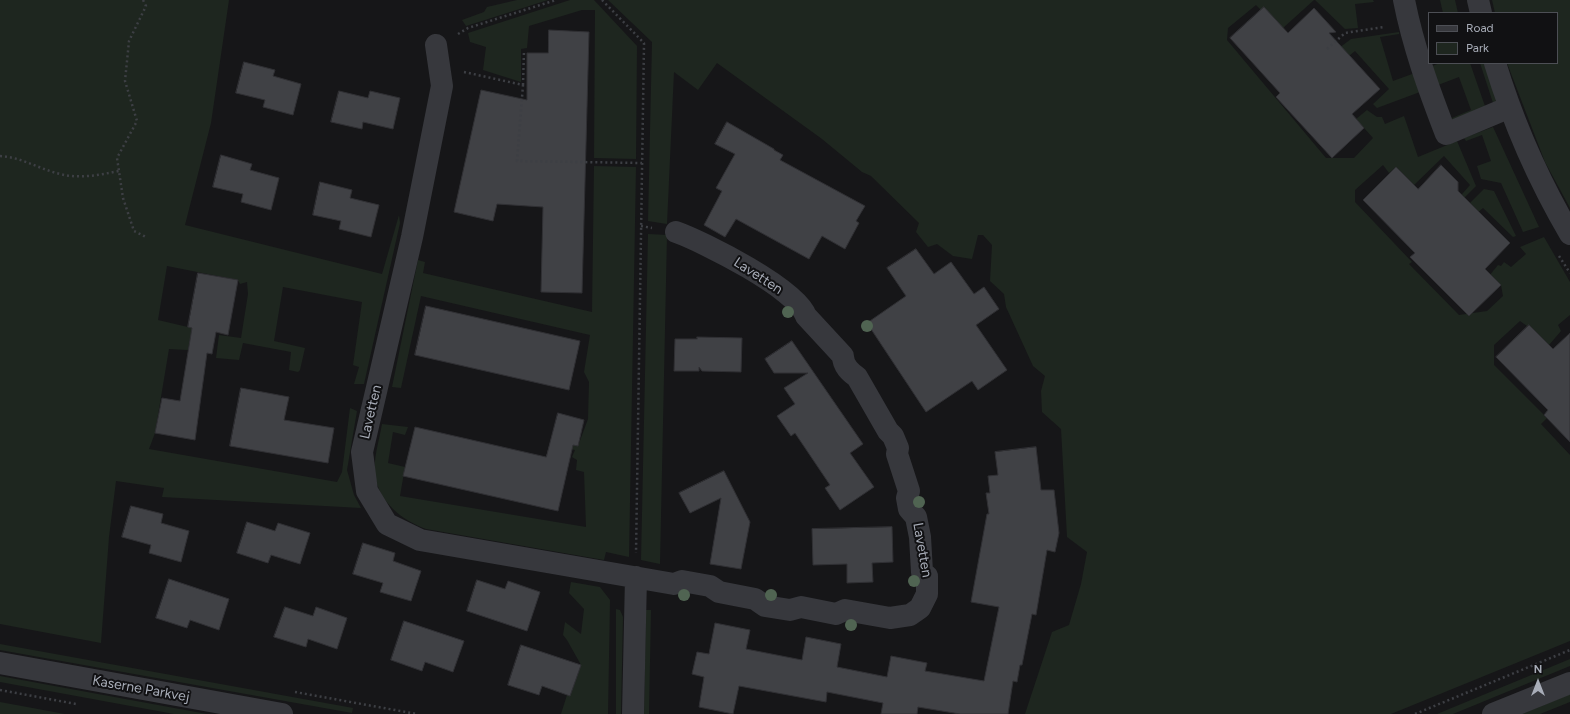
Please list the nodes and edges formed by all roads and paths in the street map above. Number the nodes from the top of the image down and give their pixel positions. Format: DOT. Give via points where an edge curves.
graph roads {
  1 [pos="143,0"];
  2 [pos="556,0"];
  3 [pos="602,0"];
  4 [pos="1404,0"];
  5 [pos="1478,0"];
  6 [pos="1481,12"];
  7 [pos="1409,24"];
  8 [pos="436,45"];
  9 [pos="1327,49"];
  10 [pos="524,51"];
  11 [pos="1495,64"];
  12 [pos="440,70"];
  13 [pos="523,85"];
  14 [pos="1510,107"];
  15 [pos="0,156"];
  16 [pos="642,163"];
  17 [pos="119,171"];
  18 [pos="676,232"];
  19 [pos="1570,234"];
  20 [pos="146,238"];
  21 [pos="636,577"];
  22 [pos="1570,650"];
  23 [pos="0,663"];
  24 [pos="1570,683"];
  25 [pos="0,690"];
  26 [pos="83,705"];
  27 [pos="282,714"];
  28 [pos="634,714"];
  29 [pos="1415,714"];
  30 [pos="1493,714"];
  1 -- 17 [label="path" via="146,6 129,41 125,81 137,121 117,158"];
  2 -- 8 [label="path" via="468,28"];
  3 -- 16 [label="path" via="644,43"];
  4 -- 7 [label="street"];
  5 -- 6 [label="street"];
  7 -- 9 [label="path" via="1345,33"];
  7 -- 14 [label="street" via="1425,79 1446,134"];
  8 -- 12 [label="street, Lavetten"];
  10 -- 13 [label="path"];
  11 -- 14 [label="street"];
  12 -- 13 [label="path" via="467,72"];
  12 -- 21 [label="street, Lavetten" via="442,86 413,229 362,452 367,491 387,524 420,540"];
  13 -- 16 [label="path" via="517,161"];
  14 -- 19 [label="street" via="1547,191"];
  15 -- 17 [label="path" via="12,157 60,174 85,177"];
  16 -- 21 [label="path"];
  17 -- 20 [label="path" via="123,198 134,231"];
  18 -- 21 [label="street, Lavetten" via="712,247 782,290 804,310 806,316 843,356 843,362 857,377 898,448 897,454 909,491 909,509 916,517 920,536 922,572 927,576 927,594 920,608 910,615 890,618 845,610 836,614 801,607 790,610 765,606 755,599 719,592 710,586 682,581 674,584"];
  21 -- 28 [label="street"];
  22 -- 29 [label="path"];
  23 -- 27 [label="street, Kaserne Parkvej"];
  24 -- 30 [label="street"];
  25 -- 26 [label="path"];
}
